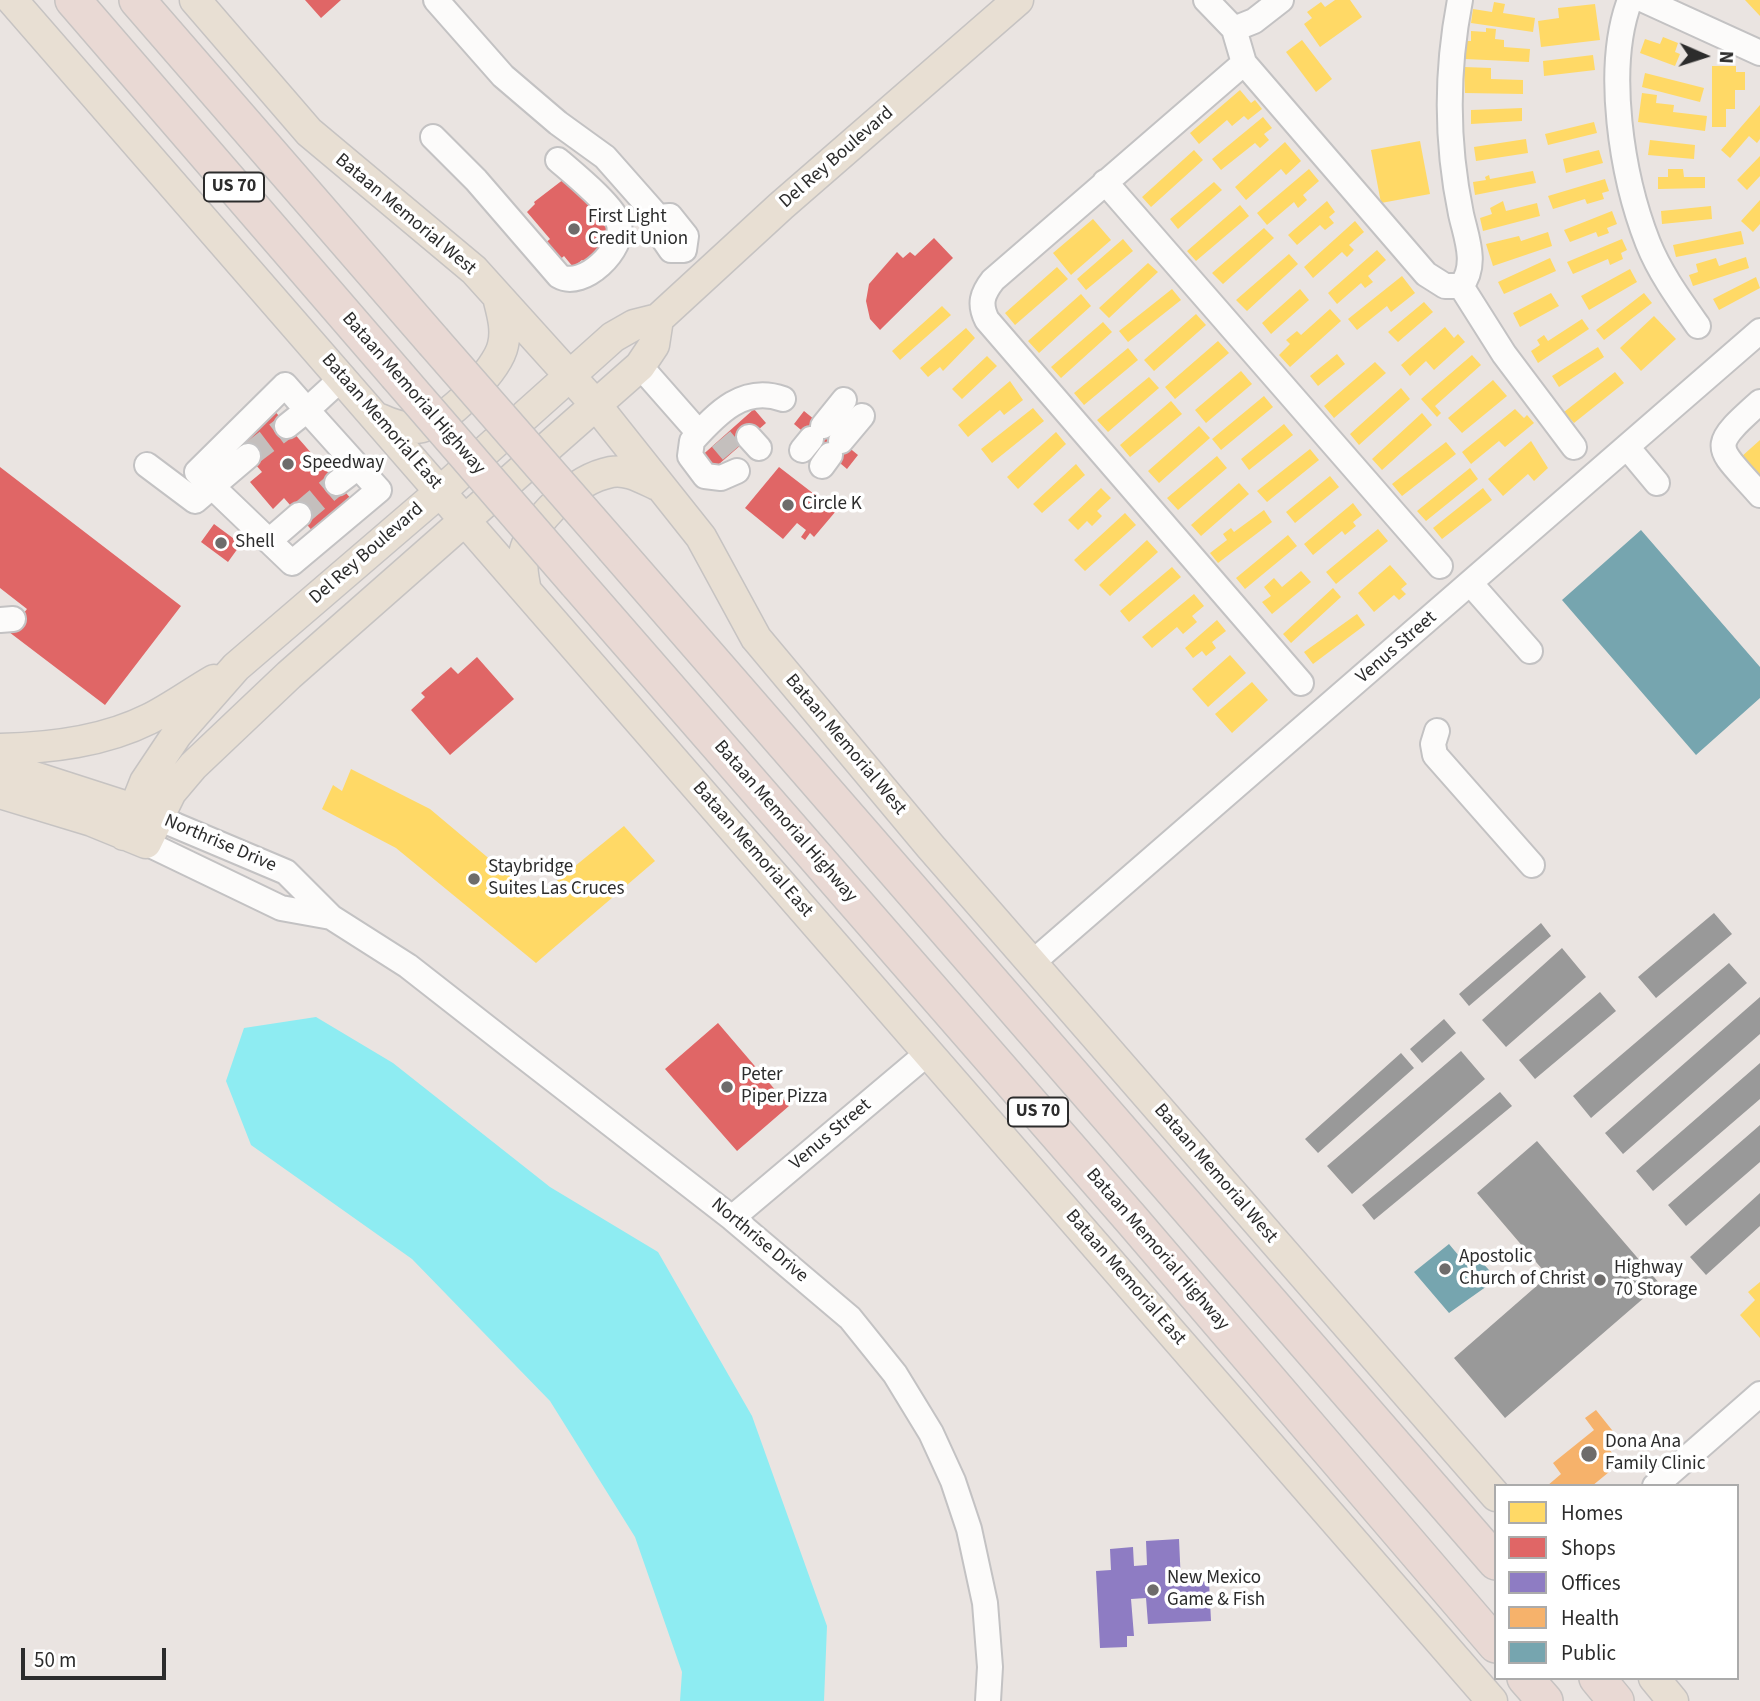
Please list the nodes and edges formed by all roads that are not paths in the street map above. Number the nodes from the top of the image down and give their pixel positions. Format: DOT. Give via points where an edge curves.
graph roads {
  1 [pos="12,0"];
  2 [pos="57,0"];
  3 [pos="73,0"];
  4 [pos="137,0"];
  5 [pos="195,0"];
  6 [pos="436,0"];
  7 [pos="1018,0"];
  8 [pos="1206,0"];
  9 [pos="1281,0"];
  10 [pos="1460,0"];
  11 [pos="1630,0"];
  12 [pos="1644,0"];
  13 [pos="1234,29"];
  14 [pos="104,38"];
  15 [pos="1760,54"];
  16 [pos="1244,63"];
  17 [pos="433,137"];
  18 [pos="558,160"];
  19 [pos="1105,182"];
  20 [pos="705,273"];
  21 [pos="1461,286"];
  22 [pos="498,297"];
  23 [pos="658,319"];
  24 [pos="1698,326"];
  25 [pos="1760,331"];
  26 [pos="640,366"];
  27 [pos="568,375"];
  28 [pos="343,377"];
  29 [pos="783,399"];
  30 [pos="1760,402"];
  31 [pos="596,405"];
  32 [pos="853,408"];
  33 [pos="307,410"];
  34 [pos="380,419"];
  35 [pos="287,426"];
  36 [pos="822,446"];
  37 [pos="1574,447"];
  38 [pos="1627,447"];
  39 [pos="248,456"];
  40 [pos="147,466"];
  41 [pos="358,467"];
  42 [pos="337,483"];
  43 [pos="1657,483"];
  44 [pos="657,485"];
  45 [pos="212,486"];
  46 [pos="441,491"];
  47 [pos="1760,495"];
  48 [pos="299,515"];
  49 [pos="464,519"];
  50 [pos="332,532"];
  51 [pos="269,541"];
  52 [pos="359,561"];
  53 [pos="1440,566"];
  54 [pos="1471,584"];
  55 [pos="525,586"];
  56 [pos="265,641"];
  57 [pos="1530,650"];
  58 [pos="236,667"];
  59 [pos="289,675"];
  60 [pos="1301,683"];
  61 [pos="1437,731"];
  62 [pos="0,749"];
  63 [pos="0,766"];
  64 [pos="0,793"];
  65 [pos="141,826"];
  66 [pos="1532,865"];
  67 [pos="331,917"];
  68 [pos="1032,963"];
  69 [pos="929,1052"];
  70 [pos="732,1218"];
  71 [pos="1760,1394"];
  72 [pos="1657,1484"];
  73 [pos="1494,1494"];
  74 [pos="1494,1560"];
  75 [pos="1494,1643"];
  76 [pos="1527,1680"];
  77 [pos="1656,1680"];
  78 [pos="988,1701"];
  79 [pos="1492,1701"];
  80 [pos="1545,1701"];
  81 [pos="1673,1701"];
  1 -- 28 [label="main road, Bataan Memorial East"];
  2 -- 14 [label="highway" via="80,26"];
  3 -- 14 [label="highway, Bataan Memorial Highway / US 70"];
  4 -- 74 [label="highway, US 70, bridge"];
  5 -- 22 [label="main road, Bataan Memorial West" via="326,148 448,247"];
  6 -- 20 [label="street" via="503,76 605,157 658,217 657,231 671,250 684,250"];
  7 -- 20 [label="main road, Del Rey Boulevard"];
  8 -- 13 [label="street"];
  9 -- 13 [label="street" via="1264,15"];
  10 -- 21 [label="street" via="1450,66 1449,114 1454,176 1470,254 1469,272"];
  11 -- 24 [label="street" via="1618,74 1623,144 1648,242"];
  12 -- 15 [label="street"];
  13 -- 16 [label="street"];
  14 -- 75 [label="highway, Bataan Memorial Highway / US 70, bridge" via="1124,1210"];
  16 -- 19 [label="street"];
  16 -- 21 [label="street" via="1426,274 1445,286"];
  17 -- 18 [label="street" via="559,276 572,280 586,274 615,248 620,226"];
  19 -- 53 [label="street"];
  19 -- 60 [label="street" via="993,280 982,311"];
  20 -- 23 [label="main road, Del Rey Boulevard"];
  21 -- 37 [label="street" via="1504,354"];
  22 -- 27 [label="main road, Bataan Memorial West"];
  22 -- 34 [label="main road" via="504,342 486,376 431,424 406,428"];
  23 -- 26 [label="main road, Del Rey Boulevard" via="654,345"];
  23 -- 27 [label="main road, Del Rey Boulevard" via="623,330"];
  25 -- 38 [label="street, Venus Street"];
  26 -- 29 [label="street" via="731,441 749,394"];
  26 -- 31 [label="main road, Del Rey Boulevard"];
  27 -- 31 [label="main road, Bataan Memorial West"];
  27 -- 46 [label="main road, Del Rey Boulevard"];
  28 -- 33 [label="street"];
  28 -- 34 [label="main road, Bataan Memorial East"];
  30 -- 47 [label="street" via="1725,433 1722,443 1727,457"];
  31 -- 44 [label="main road, Bataan Memorial West"];
  31 -- 49 [label="main road, Del Rey Boulevard"];
  32 -- 36 [label="street"];
  33 -- 35 [label="street"];
  33 -- 41 [label="street"];
  33 -- 45 [label="street" via="285,385 197,472"];
  34 -- 46 [label="main road, Bataan Memorial East"];
  38 -- 43 [label="street"];
  38 -- 54 [label="street, Venus Street"];
  39 -- 45 [label="street"];
  40 -- 45 [label="street" via="195,501"];
  41 -- 42 [label="street"];
  41 -- 50 [label="street" via="379,490"];
  44 -- 55 [label="main road" via="630,472 612,472 580,484 537,525 524,551"];
  44 -- 68 [label="main road, Bataan Memorial West" via="701,537 756,638"];
  45 -- 51 [label="street"];
  46 -- 49 [label="main road, Bataan Memorial East"];
  46 -- 52 [label="main road, Del Rey Boulevard"];
  48 -- 51 [label="street"];
  49 -- 55 [label="main road, Bataan Memorial East"];
  49 -- 59 [label="main road, Del Rey Boulevard"];
  50 -- 51 [label="street" via="292,564"];
  50 -- 52 [label="street"];
  52 -- 56 [label="main road, Del Rey Boulevard"];
  54 -- 57 [label="street"];
  54 -- 68 [label="street, Venus Street"];
  55 -- 69 [label="main road, Bataan Memorial East"];
  56 -- 58 [label="main road, Del Rey Boulevard"];
  56 -- 59 [label="main road"];
  58 -- 62 [label="main road" via="148,719 92,739"];
  58 -- 65 [label="main road, Del Rey Boulevard" via="177,734 145,782"];
  59 -- 65 [label="main road, Del Rey Boulevard" via="193,766"];
  61 -- 66 [label="street" via="1435,755"];
  63 -- 65 [label="main road"];
  64 -- 65 [label="main road" via="92,821"];
  65 -- 67 [label="street, Northrise Drive" via="281,908"];
  65 -- 67 [label="street, Northrise Drive" via="286,872"];
  67 -- 70 [label="street, Northrise Drive" via="408,967"];
  68 -- 73 [label="main road, Bataan Memorial West"];
  69 -- 70 [label="street, Venus Street"];
  69 -- 79 [label="main road, Bataan Memorial East"];
  70 -- 78 [label="street, Northrise Drive" via="850,1318 895,1374 931,1433 953,1481 979,1569 990,1667"];
  71 -- 72 [label="street"];
  76 -- 80 [label="highway"];
  77 -- 81 [label="main road"];
}
